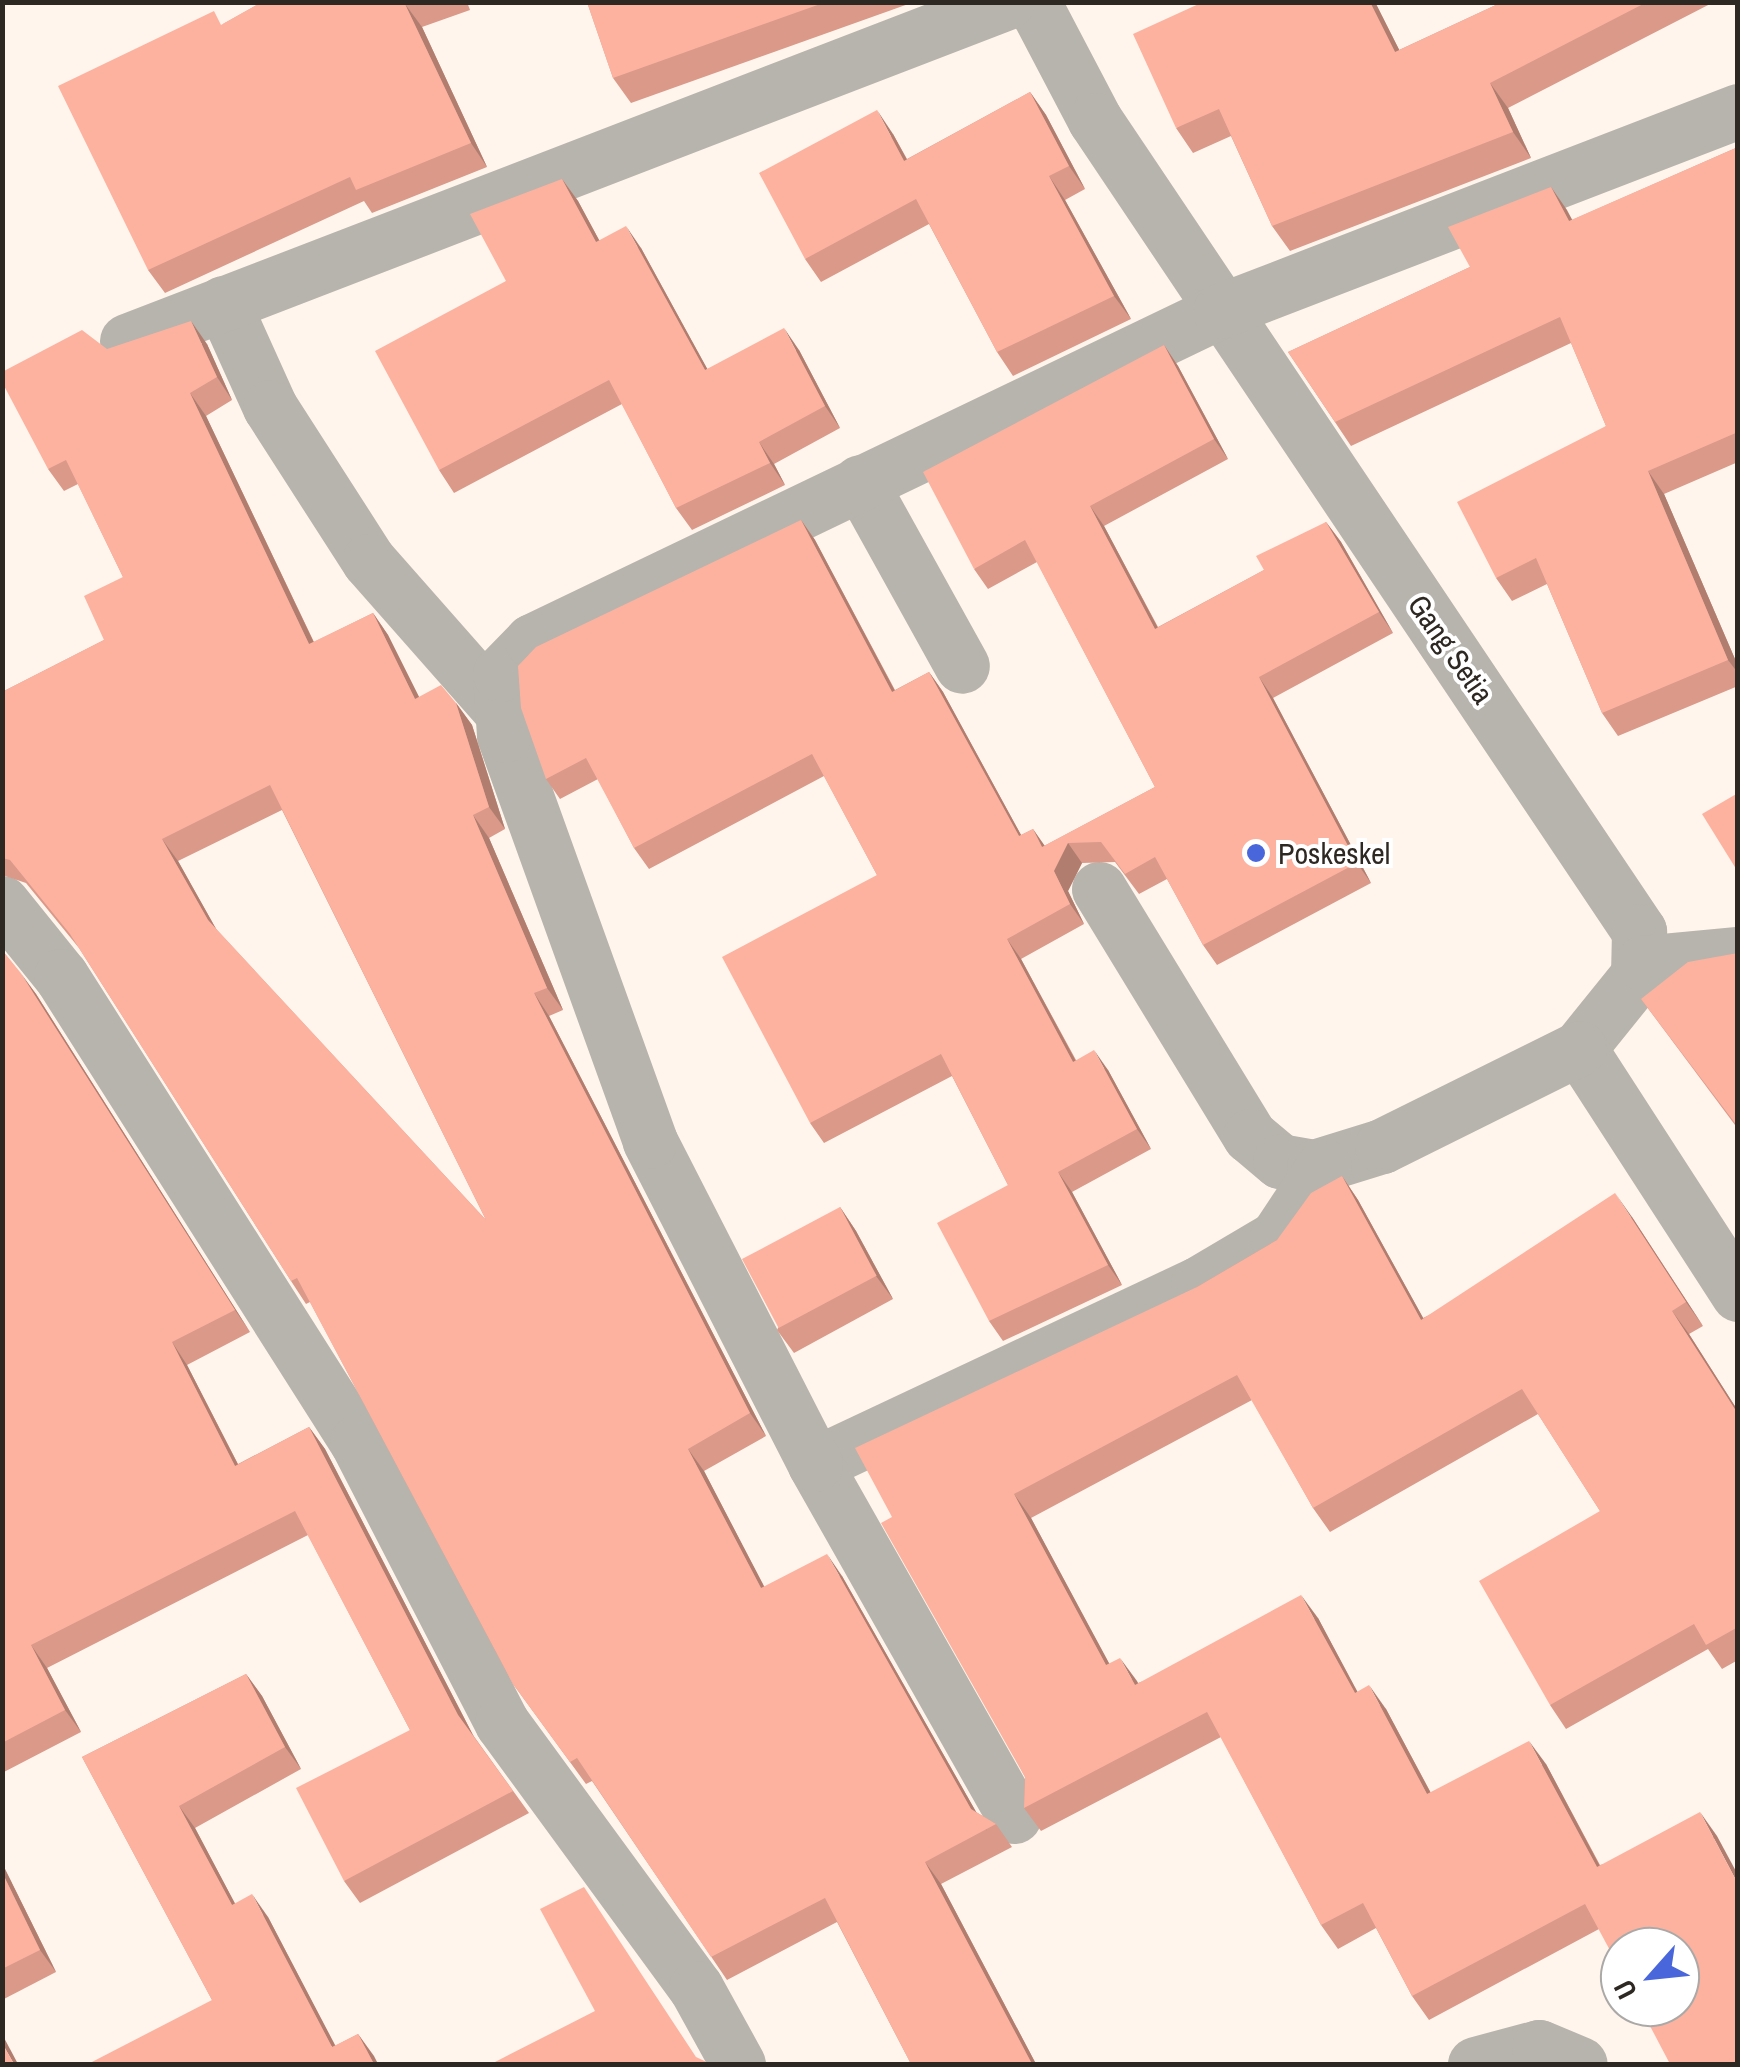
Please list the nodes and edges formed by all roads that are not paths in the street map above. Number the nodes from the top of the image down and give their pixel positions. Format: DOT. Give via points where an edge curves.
graph roads {
  1 [pos="1007,2"];
  2 [pos="1033,2"];
  3 [pos="1738,111"];
  4 [pos="223,303"];
  5 [pos="1220,311"];
  6 [pos="127,340"];
  7 [pos="860,482"];
  8 [pos="962,666"];
  9 [pos="496,704"];
  10 [pos="1098,889"];
  11 [pos="2,903"];
  12 [pos="1738,954"];
  13 [pos="1642,963"];
  14 [pos="1579,1048"];
  15 [pos="1325,1164"];
  16 [pos="1738,1294"];
  17 [pos="815,1464"];
  18 [pos="1014,1816"];
  19 [pos="738,2064"];
  20 [pos="1475,2064"];
  21 [pos="1580,2064"];
  1 -- 4 [label="street"];
  2 -- 5 [label="street, Gang Setia" via="1096,120"];
  3 -- 5 [label="street"];
  4 -- 6 [label="street"];
  4 -- 9 [label="street" via="270,407 370,561"];
  5 -- 7 [label="street"];
  5 -- 13 [label="street, Gang Setia" via="1578,834 1639,931"];
  7 -- 8 [label="street"];
  7 -- 9 [label="street" via="532,640 500,674"];
  9 -- 17 [label="street" via="650,1141"];
  10 -- 15 [label="street" via="1250,1136 1280,1161"];
  11 -- 19 [label="street" via="61,976 357,1442 502,1723 696,1988"];
  12 -- 13 [label="street"];
  13 -- 14 [label="street"];
  14 -- 15 [label="street" via="1382,1146"];
  14 -- 16 [label="street"];
  15 -- 17 [label="street" via="1277,1237 1198,1284"];
  17 -- 18 [label="street"];
  20 -- 21 [label="street" via="1539,2047"];
}
